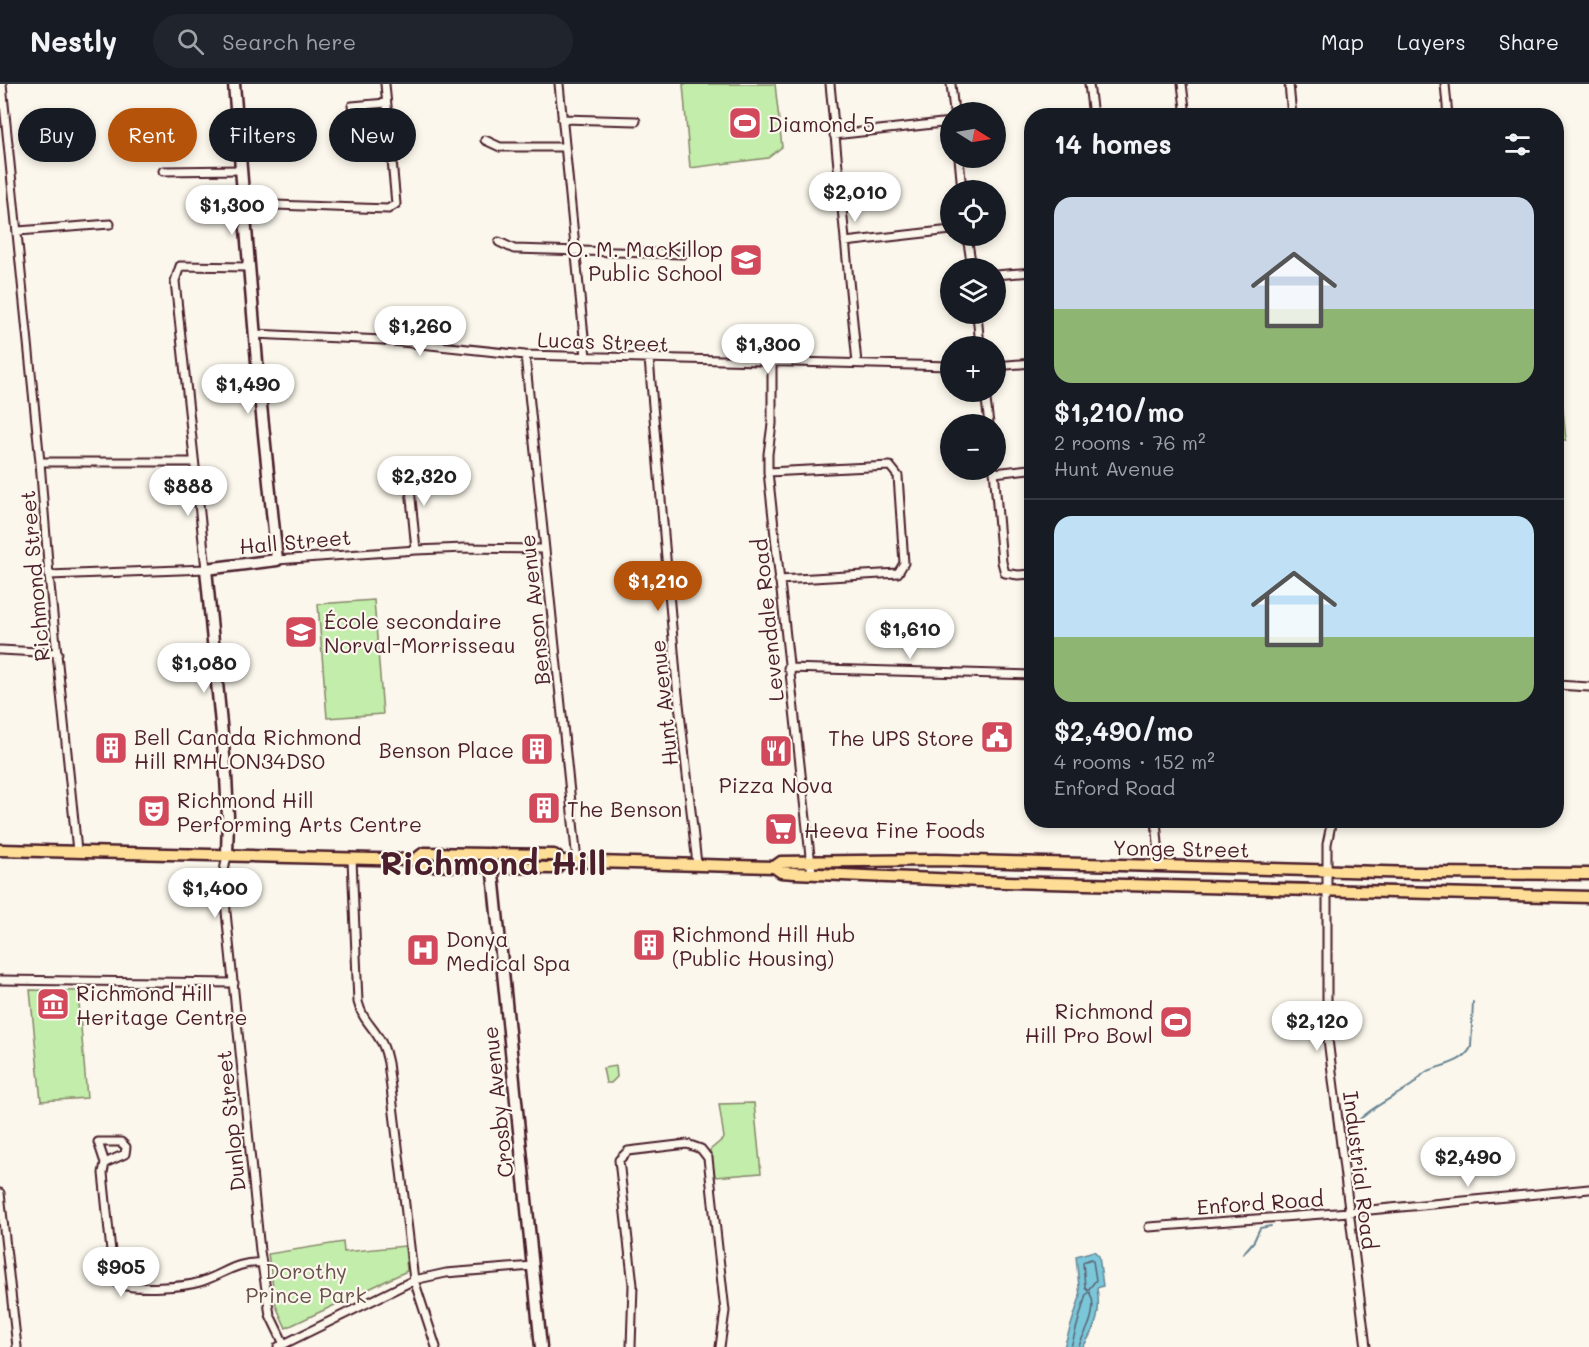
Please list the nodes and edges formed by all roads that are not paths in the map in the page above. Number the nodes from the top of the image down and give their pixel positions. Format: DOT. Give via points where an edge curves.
graph roads {
  1 [pos="2,84"];
  2 [pos="234,84"];
  3 [pos="385,84"];
  4 [pos="559,84"];
  5 [pos="830,84"];
  6 [pos="951,84"];
  7 [pos="1089,84"];
  8 [pos="1182,84"];
  9 [pos="1290,84"];
  10 [pos="1445,84"];
  11 [pos="1,96"];
  12 [pos="953,102"];
  13 [pos="386,103"];
  14 [pos="352,106"];
  15 [pos="1092,108"];
  16 [pos="1185,108"];
  17 [pos="1292,108"];
  18 [pos="1447,108"];
  19 [pos="562,119"];
  20 [pos="636,121"];
  21 [pos="940,123"];
  22 [pos="834,135"];
  23 [pos="485,140"];
  24 [pos="565,147"];
  25 [pos="242,170"];
  26 [pos="163,171"];
  27 [pos="244,204"];
  28 [pos="110,224"];
  29 [pos="18,231"];
  30 [pos="940,231"];
  31 [pos="499,242"];
  32 [pos="844,242"];
  33 [pos="576,252"];
  34 [pos="684,254"];
  35 [pos="248,267"];
  36 [pos="1024,273"];
  37 [pos="1006,274"];
  38 [pos="254,334"];
  39 [pos="525,355"];
  40 [pos="586,357"];
  41 [pos="649,359"];
  42 [pos="772,363"];
  43 [pos="857,363"];
  44 [pos="1024,364"];
  45 [pos="1006,365"];
  46 [pos="940,366"];
  47 [pos="40,462"];
  48 [pos="194,462"];
  49 [pos="408,467"];
  50 [pos="1024,469"];
  51 [pos="1006,470"];
  52 [pos="768,472"];
  53 [pos="995,480"];
  54 [pos="416,549"];
  55 [pos="544,549"];
  56 [pos="278,560"];
  57 [pos="206,569"];
  58 [pos="49,575"];
  59 [pos="1024,575"];
  60 [pos="779,580"];
  61 [pos="0,650"];
  62 [pos="58,653"];
  63 [pos="788,668"];
  64 [pos="1024,675"];
  65 [pos="1564,685"];
  66 [pos="1589,687"];
  67 [pos="1157,828"];
  68 [pos="1331,828"];
  69 [pos="0,850"];
  70 [pos="76,851"];
  71 [pos="491,854"];
  72 [pos="227,855"];
  73 [pos="352,859"];
  74 [pos="415,860"];
  75 [pos="562,861"];
  76 [pos="577,861"];
  77 [pos="810,861"];
  78 [pos="697,864"];
  79 [pos="493,867"];
  80 [pos="774,867"];
  81 [pos="1160,867"];
  82 [pos="1327,870"];
  83 [pos="812,874"];
  84 [pos="1589,874"];
  85 [pos="1327,890"];
  86 [pos="1589,897"];
  87 [pos="0,980"];
  88 [pos="234,983"];
  89 [pos="105,1163"];
  90 [pos="1589,1189"];
  91 [pos="0,1193"];
  92 [pos="1348,1212"];
  93 [pos="1149,1227"];
  94 [pos="262,1263"];
  95 [pos="532,1266"];
  96 [pos="414,1280"];
  97 [pos="281,1346"];
  98 [pos="17,1347"];
  99 [pos="436,1347"];
  100 [pos="541,1347"];
  101 [pos="631,1347"];
  102 [pos="720,1347"];
  103 [pos="1366,1347"];
  1 -- 11 [label="street, Richmond Street"];
  2 -- 25 [label="street"];
  3 -- 13 [label="street"];
  4 -- 19 [label="street"];
  5 -- 22 [label="street"];
  6 -- 12 [label="street"];
  7 -- 15 [label="street"];
  8 -- 16 [label="street"];
  9 -- 17 [label="street"];
  10 -- 18 [label="street"];
  11 -- 29 [label="street, Richmond Street"];
  13 -- 14 [label="street"];
  13 -- 27 [label="street" via="396,204 388,209"];
  19 -- 20 [label="street"];
  19 -- 24 [label="street"];
  21 -- 22 [label="street"];
  22 -- 32 [label="street"];
  23 -- 24 [label="street" via="500,147"];
  24 -- 33 [label="street"];
  25 -- 26 [label="street"];
  25 -- 27 [label="street"];
  27 -- 35 [label="street"];
  28 -- 29 [label="street"];
  29 -- 47 [label="street, Richmond Street"];
  30 -- 32 [label="street"];
  31 -- 33 [label="street" via="514,249"];
  32 -- 43 [label="street"];
  33 -- 34 [label="street"];
  33 -- 40 [label="street"];
  35 -- 38 [label="street"];
  35 -- 48 [label="street" via="180,266 175,281"];
  36 -- 37 [label="street"];
  38 -- 39 [label="street, Lucas Street" via="383,340"];
  38 -- 56 [label="street"];
  39 -- 40 [label="street, Lucas Street"];
  39 -- 55 [label="street, Benson Avenue"];
  40 -- 41 [label="street, Lucas Street"];
  41 -- 42 [label="street, Lucas Street"];
  41 -- 78 [label="street, Hunt Avenue" via="677,686"];
  42 -- 43 [label="street, Lucas Street"];
  42 -- 52 [label="street, Levendale Road"];
  43 -- 46 [label="street, Lucas Street"];
  44 -- 45 [label="street"];
  47 -- 48 [label="street"];
  47 -- 58 [label="street, Richmond Street"];
  48 -- 57 [label="street"];
  49 -- 54 [label="street"];
  50 -- 51 [label="street"];
  52 -- 60 [label="street, Levendale Road"];
  52 -- 60 [label="street" via="890,466 898,476 904,563 898,573"];
  53 -- 59 [label="street" via="1005,573"];
  54 -- 55 [label="street, Hall Street"];
  54 -- 56 [label="street, Hall Street"];
  55 -- 76 [label="street, Benson Avenue"];
  56 -- 57 [label="street, Hall Street"];
  57 -- 58 [label="street, Hall Street"];
  57 -- 72 [label="street" via="226,776"];
  58 -- 62 [label="street, Richmond Street"];
  60 -- 63 [label="street, Levendale Road"];
  61 -- 62 [label="street"];
  62 -- 70 [label="street, Richmond Street"];
  63 -- 64 [label="street"];
  63 -- 77 [label="street, Levendale Road"];
  65 -- 66 [label="street"];
  67 -- 81 [label="street"];
  68 -- 82 [label="street, Industrial Road"];
  69 -- 70 [label="main road, Yonge Street"];
  70 -- 72 [label="main road, Yonge Street"];
  71 -- 74 [label="main road, Yonge Street" via="424,853"];
  71 -- 75 [label="main road, Yonge Street" via="554,855"];
  71 -- 79 [label="street, Crosby Avenue"];
  72 -- 73 [label="main road, Yonge Street"];
  72 -- 88 [label="street, Dunlop Street" via="226,912"];
  73 -- 74 [label="main road, Yonge Street"];
  73 -- 96 [label="street" via="358,1002 361,1016 385,1048"];
  74 -- 79 [label="main road, Yonge Street" via="423,866"];
  75 -- 76 [label="main road, Yonge Street"];
  75 -- 79 [label="main road, Yonge Street" via="554,868"];
  76 -- 78 [label="main road, Yonge Street"];
  77 -- 80 [label="main road, Yonge Street" via="781,862"];
  77 -- 81 [label="main road, Yonge Street" via="936,860"];
  77 -- 83 [label="street, Levendale Road"];
  78 -- 80 [label="main road, Yonge Street"];
  79 -- 95 [label="street, Crosby Avenue"];
  80 -- 83 [label="main road, Yonge Street" via="781,872"];
  81 -- 82 [label="main road, Yonge Street"];
  82 -- 84 [label="main road, Yonge Street"];
  82 -- 85 [label="street, Industrial Road"];
  83 -- 85 [label="main road, Yonge Street"];
  85 -- 86 [label="main road, Yonge Street"];
  85 -- 92 [label="street, Industrial Road" via="1327,1031"];
  87 -- 88 [label="street"];
  88 -- 94 [label="street, Dunlop Street"];
  89 -- 94 [label="street" via="113,1271 120,1285 198,1283 242,1263"];
  90 -- 92 [label="street, Enford Road"];
  91 -- 98 [label="street"];
  92 -- 93 [label="street, Enford Road"];
  92 -- 103 [label="street, Industrial Road"];
  94 -- 97 [label="street, Dunlop Street" via="270,1316"];
  95 -- 96 [label="street" via="446,1273"];
  95 -- 100 [label="street, Crosby Avenue"];
  96 -- 97 [label="street"];
  96 -- 99 [label="street"];
  101 -- 102 [label="street" via="633,1285 619,1160 628,1151 687,1144 701,1149 708,1158 725,1311"];
}
